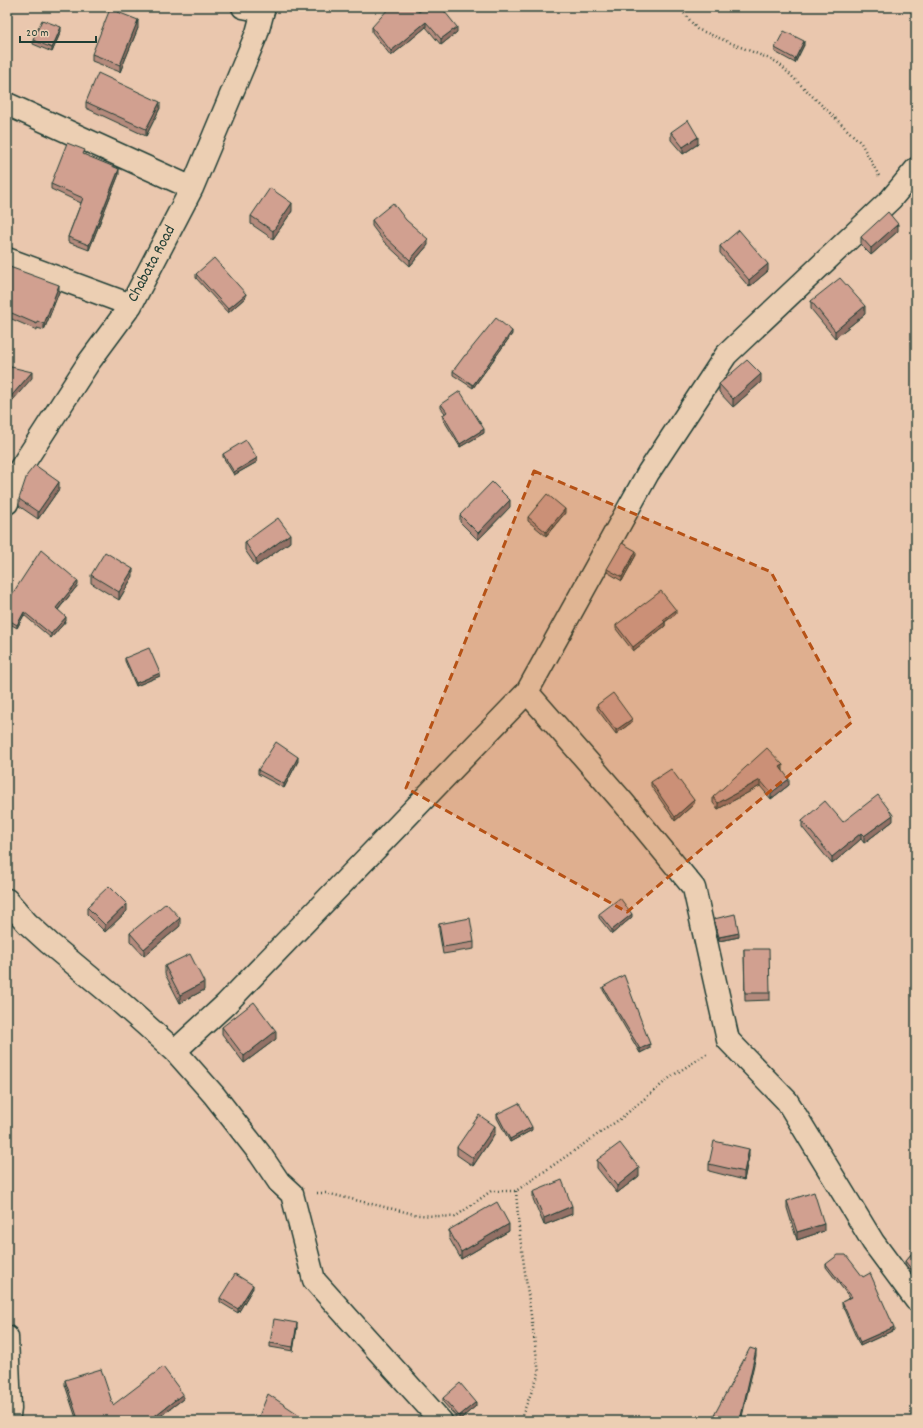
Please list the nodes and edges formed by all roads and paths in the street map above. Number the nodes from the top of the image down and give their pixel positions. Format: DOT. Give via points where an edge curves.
graph roads {
  1 [pos="679,7"];
  2 [pos="257,8"];
  3 [pos="7,104"];
  4 [pos="916,169"];
  5 [pos="192,188"];
  6 [pos="891,199"];
  7 [pos="7,259"];
  8 [pos="131,305"];
  9 [pos="7,503"];
  10 [pos="527,692"];
  11 [pos="7,900"];
  12 [pos="728,1040"];
  13 [pos="175,1051"];
  14 [pos="516,1191"];
  15 [pos="292,1194"];
  16 [pos="916,1300"];
  17 [pos="7,1337"];
  18 [pos="8,1421"];
  19 [pos="441,1421"];
  20 [pos="520,1421"];
  1 -- 6 [label="path" via="697,29 777,62 861,143"];
  2 -- 5 [label="street, Chabata Road" via="257,32"];
  3 -- 5 [label="street"];
  4 -- 6 [label="street"];
  5 -- 8 [label="street, Chabata Road"];
  6 -- 10 [label="street" via="726,355 648,473"];
  7 -- 8 [label="street"];
  8 -- 9 [label="street, Chabata Road" via="89,362 18,472"];
  10 -- 12 [label="street" via="694,888"];
  10 -- 13 [label="street" via="226,1004"];
  11 -- 13 [label="street" via="49,943"];
  12 -- 14 [label="path" via="672,1076 620,1119"];
  12 -- 16 [label="street" via="787,1101 873,1242"];
  13 -- 15 [label="street" via="214,1095 279,1182"];
  14 -- 15 [label="path" via="491,1191 454,1217 418,1215 326,1193"];
  14 -- 20 [label="path" via="538,1373"];
  15 -- 19 [label="street" via="314,1280"];
  17 -- 18 [label="street" via="10,1401"];
}
